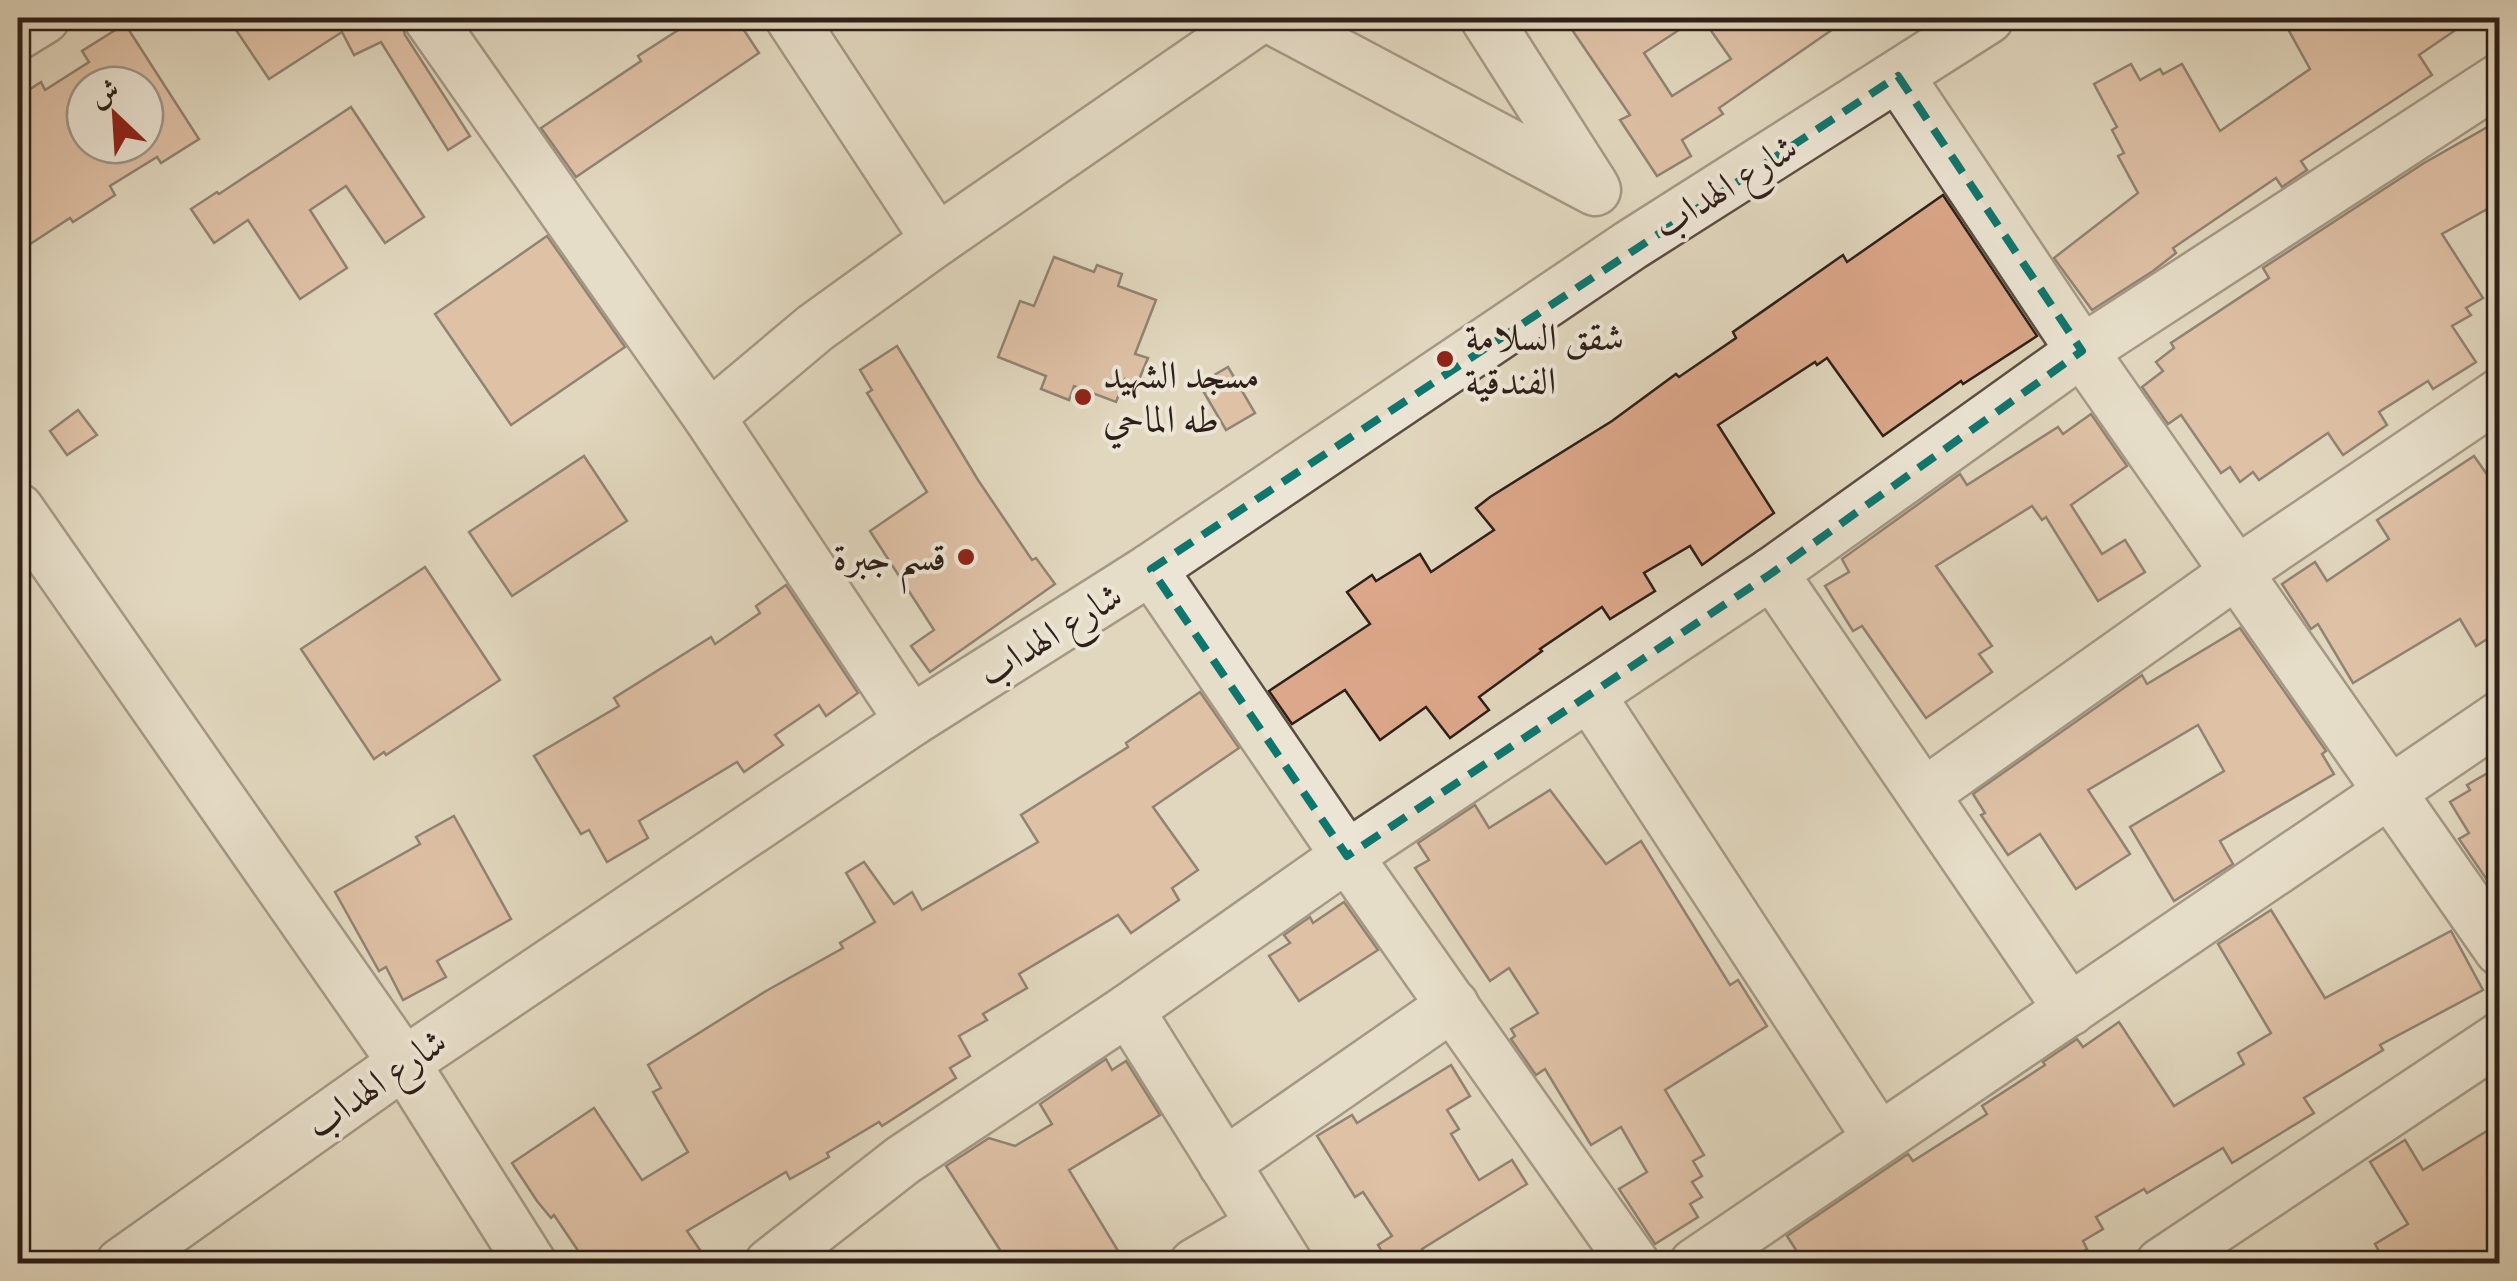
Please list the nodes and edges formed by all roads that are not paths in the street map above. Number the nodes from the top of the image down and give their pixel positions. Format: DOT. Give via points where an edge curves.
graph roads {
  1 [pos="44,18"];
  2 [pos="429,18"];
  3 [pos="792,18"];
  4 [pos="1259,18"];
  5 [pos="1271,18"];
  6 [pos="1988,18"];
  7 [pos="1495,21"];
  8 [pos="18,34"];
  9 [pos="1898,76"];
  10 [pos="2500,79"];
  11 [pos="1596,190"];
  12 [pos="937,240"];
  13 [pos="1631,246"];
  14 [pos="2082,351"];
  15 [pos="2500,394"];
  16 [pos="709,416"];
  17 [pos="18,508"];
  18 [pos="1152,569"];
  19 [pos="2237,572"];
  20 [pos="1772,573"];
  21 [pos="1590,696"];
  22 [pos="2500,716"];
  23 [pos="912,721"];
  24 [pos="2392,792"];
  25 [pos="1924,794"];
  26 [pos="1347,856"];
  27 [pos="2500,950"];
  28 [pos="1453,1005"];
  29 [pos="1128,1010"];
  30 [pos="2070,1010"];
  31 [pos="2500,1038"];
  32 [pos="404,1062"];
  33 [pos="1878,1137"];
  34 [pos="1224,1164"];
  35 [pos="1275,1244"];
  36 [pos="121,1264"];
  37 [pos="531,1264"];
  38 [pos="770,1264"];
  39 [pos="1196,1264"];
  40 [pos="1634,1264"];
  41 [pos="1695,1264"];
  42 [pos="2161,1264"];
  1 -- 8 [label="street"];
  2 -- 16 [label="street"];
  3 -- 12 [label="street"];
  4 -- 12 [label="street"];
  5 -- 11 [label="street"];
  6 -- 9 [label="street, شارع الهداب"];
  7 -- 11 [label="street"];
  9 -- 13 [label="street, شارع الهداب"];
  9 -- 14 [label="street"];
  10 -- 14 [label="street"];
  11 -- 13 [label="street"];
  12 -- 16 [label="street"];
  13 -- 18 [label="street, شارع الهداب"];
  14 -- 19 [label="street"];
  14 -- 20 [label="street"];
  15 -- 19 [label="street"];
  16 -- 23 [label="street"];
  17 -- 32 [label="street"];
  18 -- 23 [label="street, شارع الهداب"];
  18 -- 26 [label="street"];
  19 -- 24 [label="street"];
  19 -- 25 [label="street"];
  20 -- 21 [label="street"];
  20 -- 25 [label="street"];
  21 -- 26 [label="street"];
  21 -- 33 [label="street"];
  22 -- 24 [label="street"];
  23 -- 32 [label="street, شارع الهداب"];
  24 -- 27 [label="street"];
  24 -- 30 [label="street"];
  25 -- 30 [label="street"];
  26 -- 28 [label="street"];
  26 -- 29 [label="street"];
  28 -- 34 [label="street"];
  28 -- 40 [label="street"];
  29 -- 34 [label="street"];
  29 -- 38 [label="street" via="903,1160"];
  30 -- 33 [label="street"];
  31 -- 42 [label="street"];
  32 -- 36 [label="street, شارع الهداب"];
  32 -- 37 [label="street"];
  33 -- 41 [label="street"];
  34 -- 35 [label="street"];
  35 -- 39 [label="street"];
}
